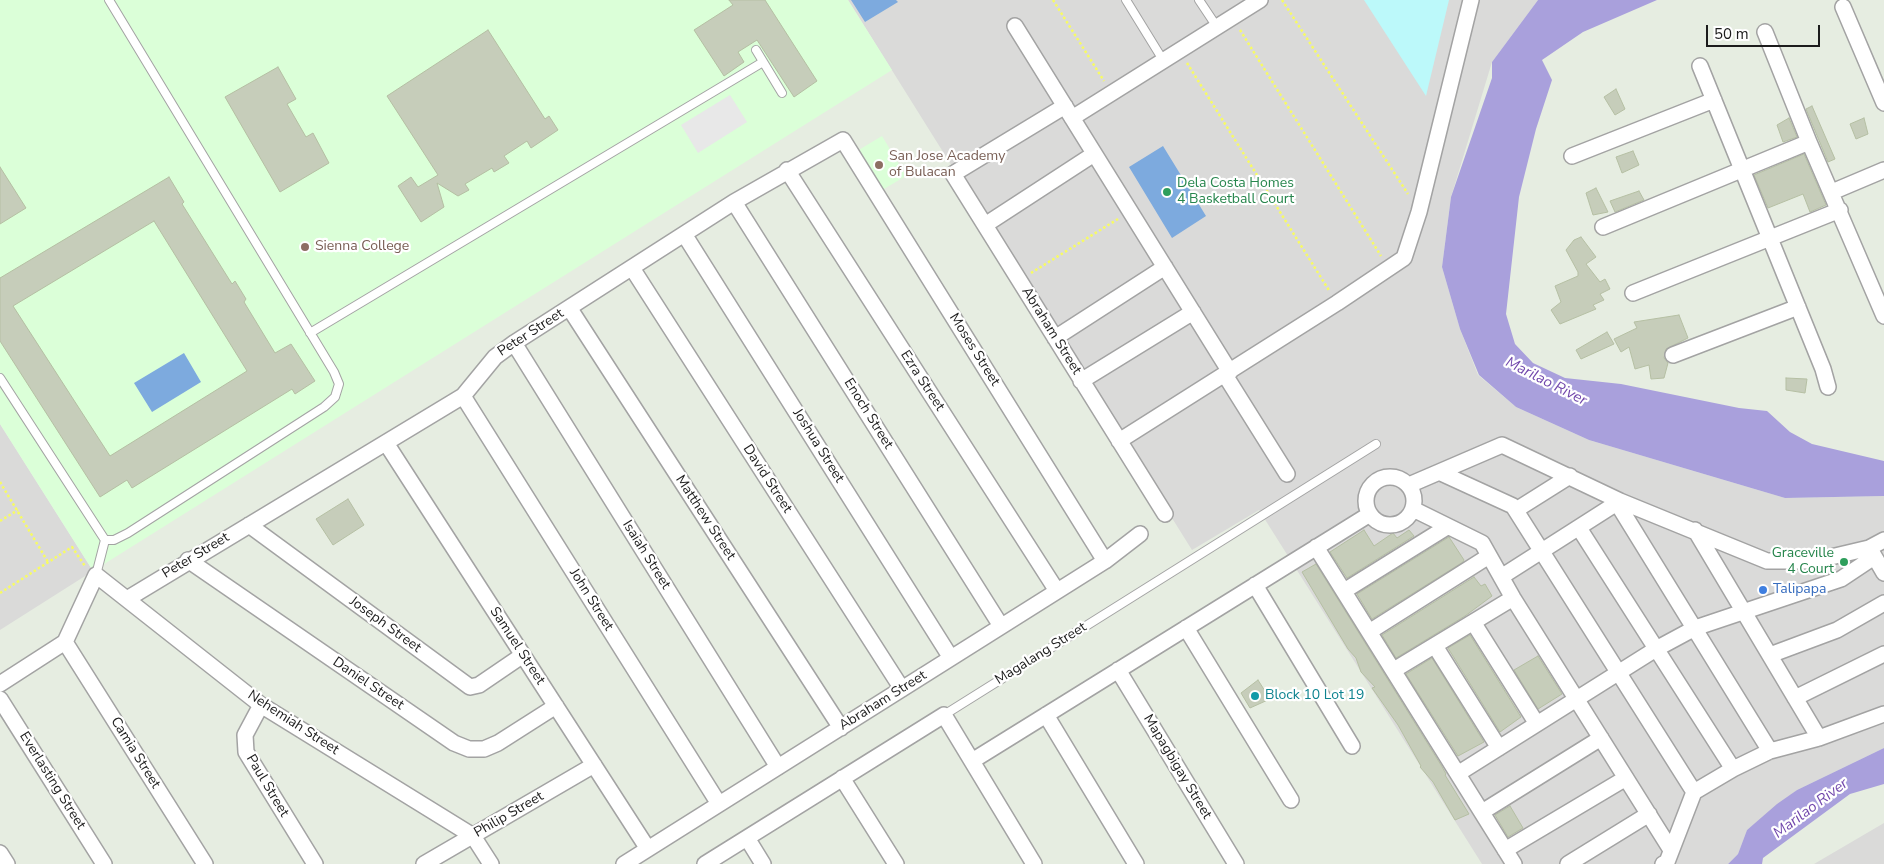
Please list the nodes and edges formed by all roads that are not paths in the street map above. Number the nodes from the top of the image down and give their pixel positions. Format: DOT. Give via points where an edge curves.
graph roads {
  1 [pos="109,0"];
  2 [pos="1126,0"];
  3 [pos="1199,0"];
  4 [pos="1260,0"];
  5 [pos="1471,0"];
  6 [pos="1843,7"];
  7 [pos="1015,26"];
  8 [pos="1217,27"];
  9 [pos="1765,32"];
  10 [pos="756,50"];
  11 [pos="1163,60"];
  12 [pos="763,62"];
  13 [pos="1700,66"];
  14 [pos="782,93"];
  15 [pos="1714,100"];
  16 [pos="1884,104"];
  17 [pos="1068,112"];
  18 [pos="842,140"];
  19 [pos="1809,142"];
  20 [pos="1094,154"];
  21 [pos="1572,156"];
  22 [pos="1742,169"];
  23 [pos="787,170"];
  24 [pos="1884,170"];
  25 [pos="1832,192"];
  26 [pos="734,202"];
  27 [pos="1840,210"];
  28 [pos="985,225"];
  29 [pos="1603,227"];
  30 [pos="684,234"];
  31 [pos="1770,239"];
  32 [pos="1165,267"];
  33 [pos="632,268"];
  34 [pos="1634,293"];
  35 [pos="1798,307"];
  36 [pos="570,309"];
  37 [pos="1193,312"];
  38 [pos="1884,316"];
  39 [pos="310,333"];
  40 [pos="1055,338"];
  41 [pos="514,343"];
  42 [pos="1673,354"];
  43 [pos="1228,373"];
  44 [pos="0,378"];
  45 [pos="1081,381"];
  46 [pos="1828,387"];
  47 [pos="463,396"];
  48 [pos="1119,441"];
  49 [pos="386,443"];
  50 [pos="1376,444"];
  51 [pos="1441,472"];
  52 [pos="1288,474"];
  53 [pos="1570,476"];
  54 [pos="1409,486"];
  55 [pos="1618,502"];
  56 [pos="1413,509"];
  57 [pos="1516,510"];
  58 [pos="1165,514"];
  59 [pos="1370,514"];
  60 [pos="249,526"];
  61 [pos="1447,527"];
  62 [pos="1579,528"];
  63 [pos="1695,530"];
  64 [pos="1140,534"];
  65 [pos="105,540"];
  66 [pos="1884,540"];
  67 [pos="1316,547"];
  68 [pos="1542,552"];
  69 [pos="1872,552"];
  70 [pos="1489,556"];
  71 [pos="188,560"];
  72 [pos="1105,561"];
  73 [pos="1884,573"];
  74 [pos="96,575"];
  75 [pos="1501,577"];
  76 [pos="1255,585"];
  77 [pos="1057,591"];
  78 [pos="1344,591"];
  79 [pos="1513,598"];
  80 [pos="127,599"];
  81 [pos="1884,602"];
  82 [pos="1741,610"];
  83 [pos="1473,622"];
  84 [pos="1002,626"];
  85 [pos="1186,628"];
  86 [pos="1695,628"];
  87 [pos="1369,632"];
  88 [pos="65,642"];
  89 [pos="1434,646"];
  90 [pos="1656,649"];
  91 [pos="1770,654"];
  92 [pos="1884,654"];
  93 [pos="523,655"];
  94 [pos="951,658"];
  95 [pos="1118,670"];
  96 [pos="1394,670"];
  97 [pos="1618,673"];
  98 [pos="0,684"];
  99 [pos="902,689"];
  100 [pos="1795,698"];
  101 [pos="0,699"];
  102 [pos="1577,699"];
  103 [pos="261,705"];
  104 [pos="556,706"];
  105 [pos="1884,714"];
  106 [pos="944,715"];
  107 [pos="1046,715"];
  108 [pos="1537,724"];
  109 [pos="841,728"];
  110 [pos="1601,738"];
  111 [pos="1819,738"];
  112 [pos="1352,746"];
  113 [pos="1499,748"];
  114 [pos="1770,751"];
  115 [pos="972,761"];
  116 [pos="594,765"];
  117 [pos="778,767"];
  118 [pos="1733,769"];
  119 [pos="1459,773"];
  120 [pos="842,778"];
  121 [pos="1626,778"];
  122 [pos="1694,792"];
  123 [pos="1291,800"];
  124 [pos="719,804"];
  125 [pos="1482,812"];
  126 [pos="1649,814"];
  127 [pos="473,836"];
  128 [pos="747,838"];
  129 [pos="648,849"];
  130 [pos="1505,850"];
  131 [pos="1672,850"];
  132 [pos="0,853"];
  133 [pos="7,864"];
  134 [pos="104,864"];
  135 [pos="206,864"];
  136 [pos="315,864"];
  137 [pos="424,864"];
  138 [pos="491,864"];
  139 [pos="624,864"];
  140 [pos="705,864"];
  141 [pos="763,864"];
  142 [pos="896,864"];
  143 [pos="1034,864"];
  144 [pos="1136,864"];
  145 [pos="1236,864"];
  146 [pos="1514,864"];
  147 [pos="1568,864"];
  148 [pos="1663,864"];
  1 -- 39 [label="lane"];
  2 -- 11 [label="lane"];
  3 -- 8 [label="lane"];
  4 -- 8 [label="street"];
  5 -- 43 [label="street" via="1408,252 1390,270"];
  6 -- 16 [label="street"];
  7 -- 17 [label="street"];
  8 -- 11 [label="street"];
  9 -- 19 [label="street"];
  10 -- 12 [label="lane"];
  11 -- 17 [label="street" via="1111,93"];
  12 -- 14 [label="lane"];
  12 -- 39 [label="lane"];
  13 -- 15 [label="street"];
  15 -- 21 [label="street"];
  15 -- 22 [label="street"];
  17 -- 20 [label="street"];
  17 -- 28 [label="street, Abraham Street" via="953,174"];
  18 -- 23 [label="street, Peter Street"];
  18 -- 72 [label="street, Moses Street"];
  19 -- 22 [label="street"];
  19 -- 25 [label="street"];
  20 -- 28 [label="street"];
  20 -- 32 [label="street"];
  22 -- 29 [label="street"];
  22 -- 31 [label="street"];
  23 -- 26 [label="street, Peter Street"];
  23 -- 77 [label="street, Ezra Street"];
  24 -- 25 [label="street"];
  25 -- 27 [label="street"];
  26 -- 30 [label="street, Peter Street"];
  26 -- 84 [label="street, Enoch Street"];
  27 -- 31 [label="street"];
  27 -- 38 [label="street"];
  28 -- 40 [label="street, Abraham Street"];
  30 -- 33 [label="street, Peter Street"];
  30 -- 94 [label="street, Joshua Street"];
  31 -- 34 [label="street"];
  31 -- 35 [label="street"];
  32 -- 37 [label="street"];
  32 -- 40 [label="street"];
  33 -- 36 [label="street, Peter Street"];
  33 -- 99 [label="street, David Street"];
  35 -- 42 [label="street"];
  35 -- 46 [label="street"];
  36 -- 41 [label="street, Peter Street"];
  36 -- 109 [label="street, Matthew Street"];
  37 -- 43 [label="street"];
  37 -- 45 [label="street"];
  39 -- 65 [label="lane" via="339,384 335,397 128,533 114,540"];
  40 -- 45 [label="street, Abraham Street"];
  41 -- 47 [label="street, Peter Street" via="495,357"];
  41 -- 117 [label="street, Isaiah Street"];
  43 -- 48 [label="street"];
  43 -- 52 [label="street"];
  44 -- 65 [label="lane"];
  45 -- 48 [label="street, Abraham Street"];
  47 -- 49 [label="street, Peter Street"];
  47 -- 124 [label="street, John Street"];
  48 -- 58 [label="street, Abraham Street"];
  49 -- 60 [label="street, Peter Street"];
  49 -- 93 [label="street, Samuel Street"];
  50 -- 106 [label="lane, Magalang Street"];
  51 -- 53 [label="street" via="1502,445"];
  51 -- 54 [label="street"];
  51 -- 57 [label="street"];
  53 -- 55 [label="street"];
  53 -- 57 [label="street"];
  54 -- 56 [label="street" via="1415,501"];
  54 -- 59 [label="street" via="1397,477 1376,481 1366,500"];
  55 -- 62 [label="street"];
  55 -- 63 [label="street"];
  55 -- 86 [label="street"];
  56 -- 59 [label="street" via="1405,520 1393,525 1380,522"];
  56 -- 61 [label="street"];
  57 -- 68 [label="street"];
  59 -- 67 [label="street"];
  60 -- 71 [label="street, Peter Street"];
  60 -- 93 [label="street, Joseph Street" via="470,687 479,686"];
  61 -- 70 [label="street" via="1482,543"];
  61 -- 78 [label="street"];
  62 -- 68 [label="street"];
  62 -- 90 [label="street"];
  63 -- 69 [label="street" via="1767,561 1814,561"];
  63 -- 82 [label="street"];
  64 -- 72 [label="street, Abraham Street"];
  65 -- 74 [label="lane"];
  66 -- 69 [label="street"];
  67 -- 76 [label="street"];
  67 -- 78 [label="street"];
  68 -- 75 [label="street"];
  68 -- 97 [label="street"];
  69 -- 73 [label="street"];
  69 -- 82 [label="street" via="1840,579"];
  70 -- 75 [label="street"];
  70 -- 87 [label="street"];
  71 -- 80 [label="street, Peter Street"];
  71 -- 104 [label="street, Daniel Street" via="454,743 468,749 484,749 498,743"];
  72 -- 77 [label="street, Abraham Street"];
  74 -- 80 [label="street, Nehemiah Street"];
  74 -- 88 [label="street"];
  75 -- 79 [label="street"];
  76 -- 85 [label="street"];
  76 -- 112 [label="street"];
  77 -- 84 [label="street, Abraham Street"];
  78 -- 87 [label="street"];
  79 -- 83 [label="street"];
  79 -- 102 [label="street"];
  80 -- 103 [label="street, Nehemiah Street"];
  81 -- 91 [label="street" via="1837,630"];
  82 -- 86 [label="street"];
  82 -- 91 [label="street"];
  83 -- 89 [label="street"];
  83 -- 108 [label="street"];
  84 -- 94 [label="street, Abraham Street"];
  85 -- 95 [label="street"];
  85 -- 123 [label="street"];
  86 -- 90 [label="street"];
  86 -- 114 [label="street"];
  87 -- 96 [label="street"];
  88 -- 98 [label="street"];
  88 -- 135 [label="street, Camia Street"];
  89 -- 96 [label="street"];
  89 -- 113 [label="street"];
  90 -- 97 [label="street"];
  90 -- 118 [label="street"];
  91 -- 100 [label="street"];
  92 -- 100 [label="street"];
  93 -- 104 [label="street, Samuel Street"];
  94 -- 99 [label="street, Abraham Street"];
  95 -- 107 [label="street"];
  95 -- 145 [label="street, Mapagbigay Street"];
  96 -- 119 [label="street"];
  97 -- 102 [label="street"];
  97 -- 122 [label="street"];
  99 -- 109 [label="street, Abraham Street"];
  100 -- 111 [label="street"];
  101 -- 134 [label="street, Everlasting Street"];
  102 -- 108 [label="street"];
  102 -- 110 [label="street"];
  103 -- 127 [label="street, Nehemiah Street"];
  103 -- 136 [label="street, Paul Street" via="245,734 246,752"];
  104 -- 116 [label="street, Samuel Street"];
  105 -- 111 [label="street"];
  106 -- 115 [label="street"];
  106 -- 120 [label="street, Magalang Street"];
  107 -- 115 [label="street"];
  107 -- 144 [label="street"];
  108 -- 113 [label="street"];
  109 -- 117 [label="street, Abraham Street"];
  110 -- 121 [label="street"];
  110 -- 125 [label="street"];
  111 -- 114 [label="street"];
  113 -- 119 [label="street"];
  114 -- 118 [label="street"];
  115 -- 143 [label="street"];
  116 -- 127 [label="street, Philip Street"];
  116 -- 129 [label="street, Samuel Street"];
  117 -- 124 [label="street, Abraham Street"];
  118 -- 122 [label="street"];
  119 -- 125 [label="street"];
  120 -- 128 [label="street, Magalang Street"];
  120 -- 142 [label="street"];
  121 -- 126 [label="street"];
  121 -- 130 [label="street"];
  122 -- 131 [label="street"];
  124 -- 129 [label="street, Abraham Street"];
  125 -- 130 [label="street"];
  126 -- 131 [label="street"];
  126 -- 147 [label="street"];
  127 -- 137 [label="street, Philip Street"];
  127 -- 138 [label="street, Nehemiah Street"];
  128 -- 140 [label="street, Magalang Street"];
  128 -- 141 [label="street"];
  129 -- 139 [label="street, Abraham Street"];
  130 -- 146 [label="street"];
  131 -- 148 [label="street"];
  132 -- 133 [label="street"];
}
